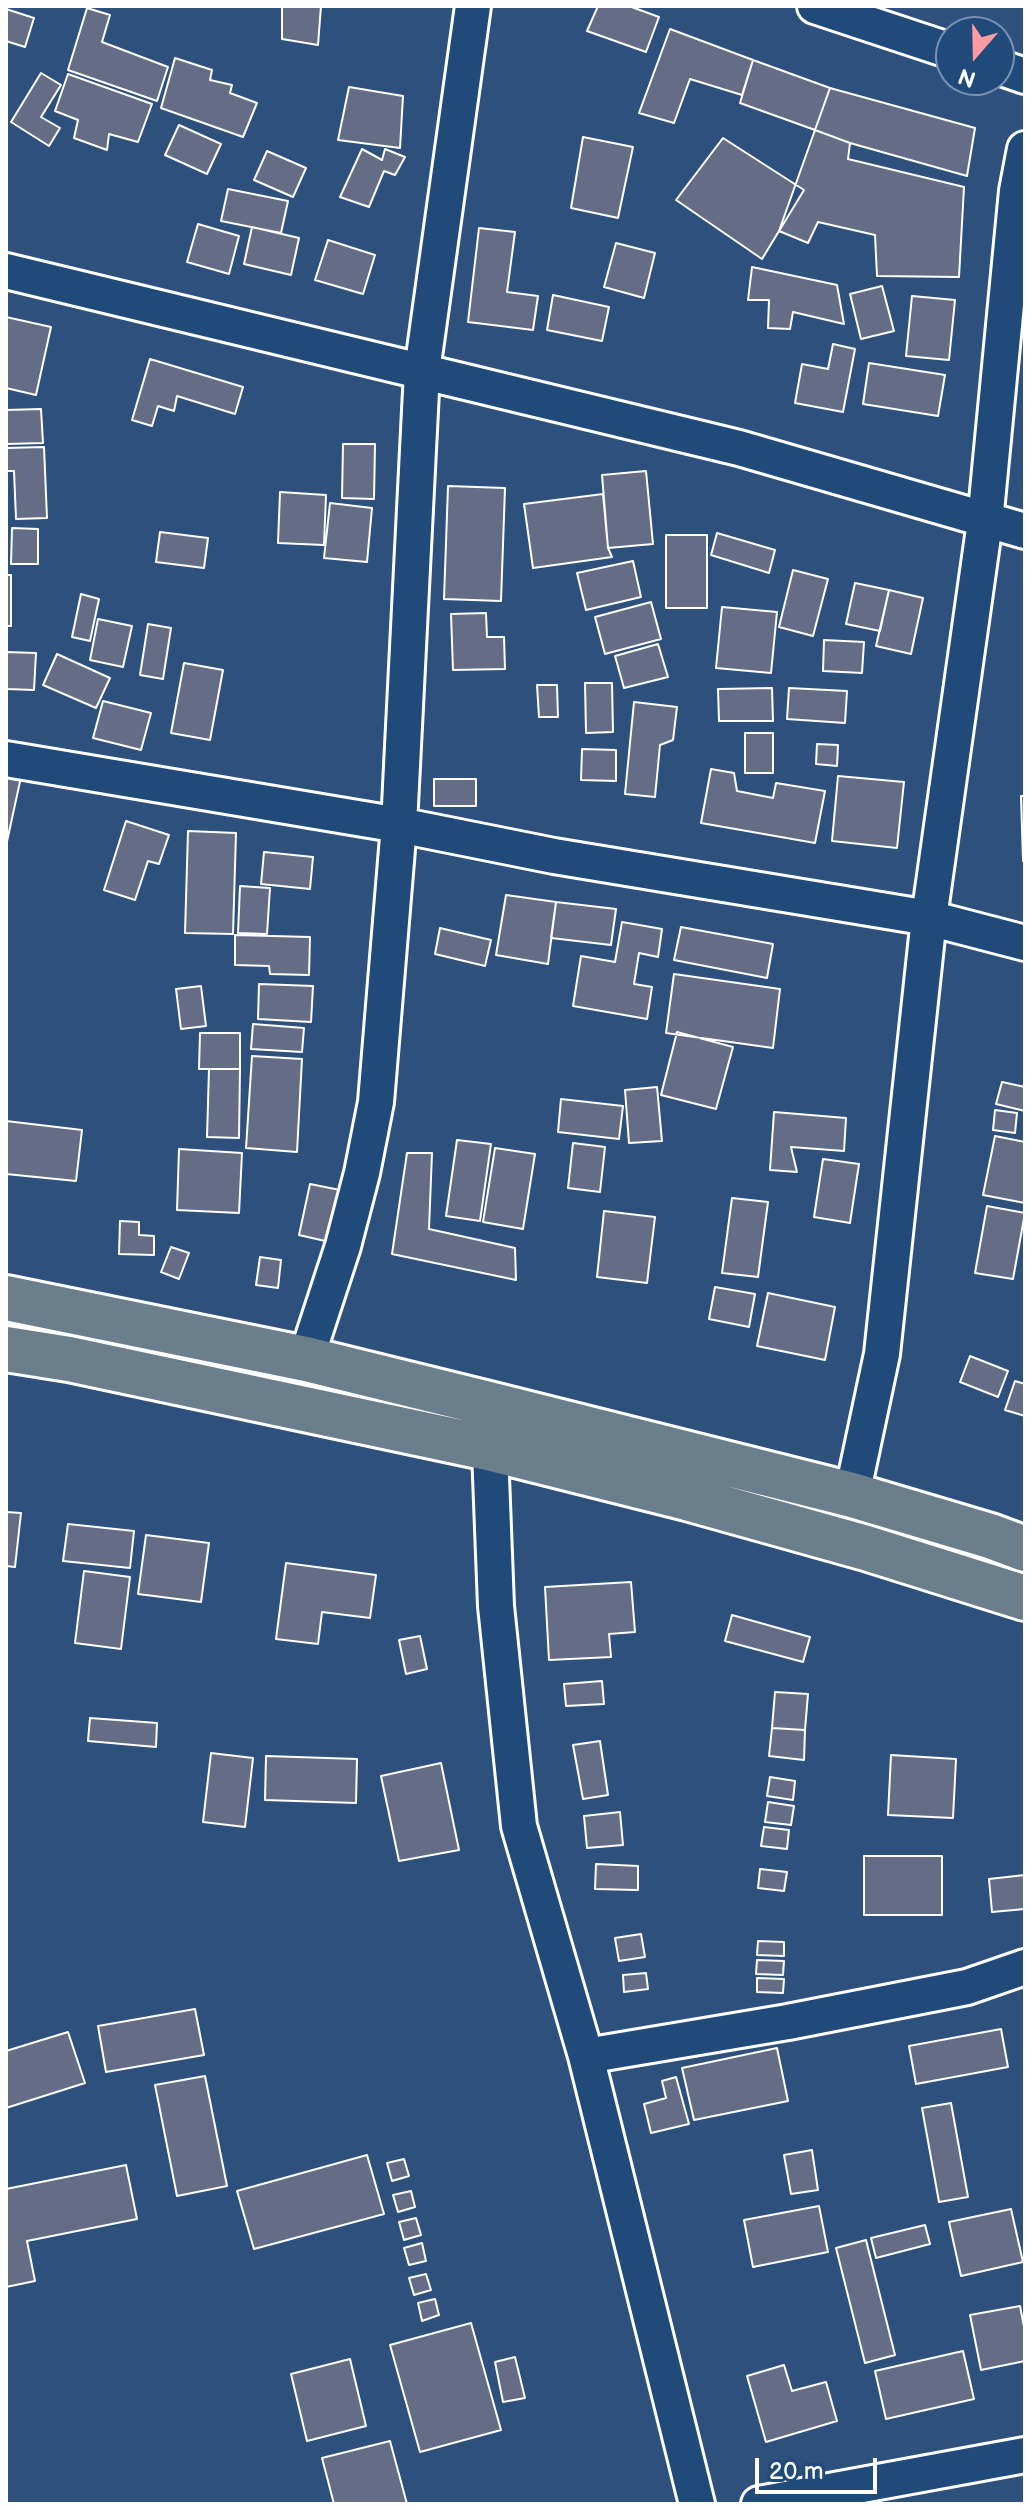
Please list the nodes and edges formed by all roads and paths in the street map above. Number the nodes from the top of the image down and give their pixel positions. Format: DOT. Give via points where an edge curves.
graph roads {
  1 [pos="473,6"];
  2 [pos="815,6"];
  3 [pos="935,46"];
  4 [pos="1025,149"];
  5 [pos="6,271"];
  6 [pos="422,371"];
  7 [pos="985,522"];
  8 [pos="1025,531"];
  9 [pos="6,759"];
  10 [pos="399,825"];
  11 [pos="929,918"];
  12 [pos="1025,943"];
  13 [pos="6,1298"];
  14 [pos="6,1349"];
  15 [pos="306,1359"];
  16 [pos="489,1404"];
  17 [pos="488,1448"];
  18 [pos="852,1495"];
  19 [pos="1025,1549"];
  20 [pos="1025,1598"];
  21 [pos="1025,1967"];
  22 [pos="586,2056"];
  23 [pos="1025,2455"];
  24 [pos="697,2504"];
  25 [pos="759,2504"];
  1 -- 6 [label="street"];
  2 -- 3 [label="street"];
  4 -- 7 [label="street"];
  5 -- 6 [label="street"];
  6 -- 7 [label="street" via="739,448"];
  6 -- 10 [label="street"];
  7 -- 8 [label="street"];
  7 -- 11 [label="street"];
  9 -- 10 [label="street"];
  10 -- 11 [label="street"];
  10 -- 15 [label="street" via="376,1102 343,1246"];
  11 -- 12 [label="street"];
  11 -- 18 [label="street" via="882,1354"];
  13 -- 15 [label="main road"];
  14 -- 17 [label="main road"];
  15 -- 16 [label="main road"];
  16 -- 17 [label="street"];
  16 -- 18 [label="main road"];
  17 -- 20 [label="main road" via="821,1535"];
  17 -- 22 [label="street" via="496,1606 519,1826"];
  18 -- 19 [label="main road"];
  21 -- 22 [label="street" via="967,1987"];
  22 -- 24 [label="street"];
  23 -- 25 [label="street"];
}
